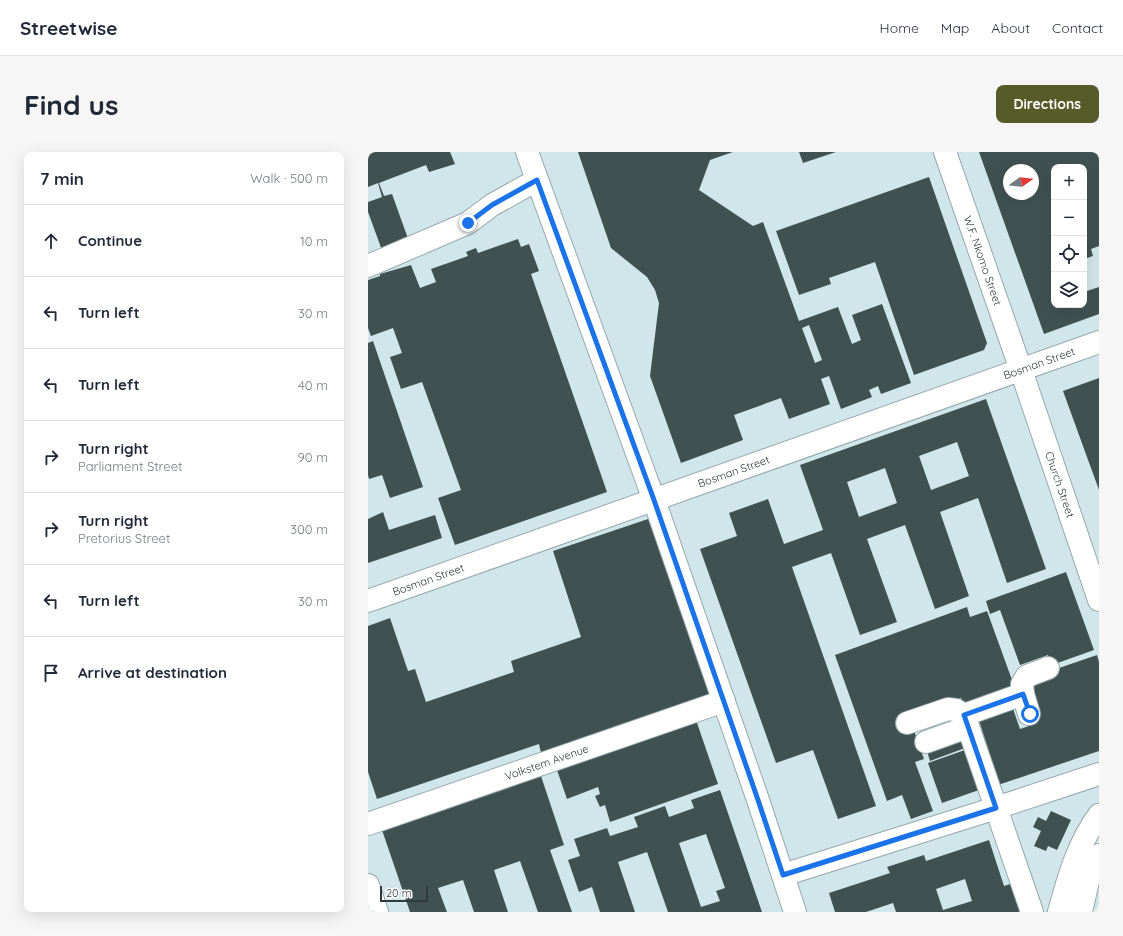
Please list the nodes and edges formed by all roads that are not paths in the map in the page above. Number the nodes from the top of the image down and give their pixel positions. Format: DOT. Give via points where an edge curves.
graph roads {
  1 [pos="527,152"];
  2 [pos="945,152"];
  3 [pos="537,180"];
  4 [pos="368,266"];
  5 [pos="1099,342"];
  6 [pos="1021,370"];
  7 [pos="654,500"];
  8 [pos="368,600"];
  9 [pos="1099,600"];
  10 [pos="1048,668"];
  11 [pos="1023,694"];
  12 [pos="724,700"];
  13 [pos="1030,714"];
  14 [pos="966,721"];
  15 [pos="907,723"];
  16 [pos="926,742"];
  17 [pos="1099,774"];
  18 [pos="996,808"];
  19 [pos="1099,815"];
  20 [pos="368,824"];
  21 [pos="1099,855"];
  22 [pos="783,875"];
  23 [pos="368,885"];
  24 [pos="378,912"];
  25 [pos="795,912"];
  26 [pos="1032,912"];
  27 [pos="1060,912"];
  28 [pos="1081,912"];
  1 -- 3 [label="street"];
  2 -- 6 [label="street, W.F. Nkomo Street"];
  3 -- 4 [label="street" via="492,205 468,223"];
  3 -- 7 [label="street"];
  5 -- 6 [label="street, Bosman Street"];
  6 -- 7 [label="street, Bosman Street"];
  6 -- 9 [label="street, Church Street"];
  7 -- 8 [label="street, Bosman Street"];
  7 -- 12 [label="street"];
  10 -- 11 [label="street" via="1025,678 1022,684"];
  11 -- 13 [label="street"];
  11 -- 14 [label="street"];
  12 -- 20 [label="street, Volkstem Avenue"];
  12 -- 22 [label="street"];
  14 -- 15 [label="street" via="956,710 948,709"];
  14 -- 16 [label="street"];
  14 -- 18 [label="street"];
  17 -- 18 [label="street"];
  18 -- 22 [label="street"];
  18 -- 26 [label="street"];
  19 -- 27 [label="street" via="1089,828 1080,850"];
  21 -- 28 [label="street" via="1088,881"];
  22 -- 25 [label="street"];
  23 -- 24 [label="street"];
}
